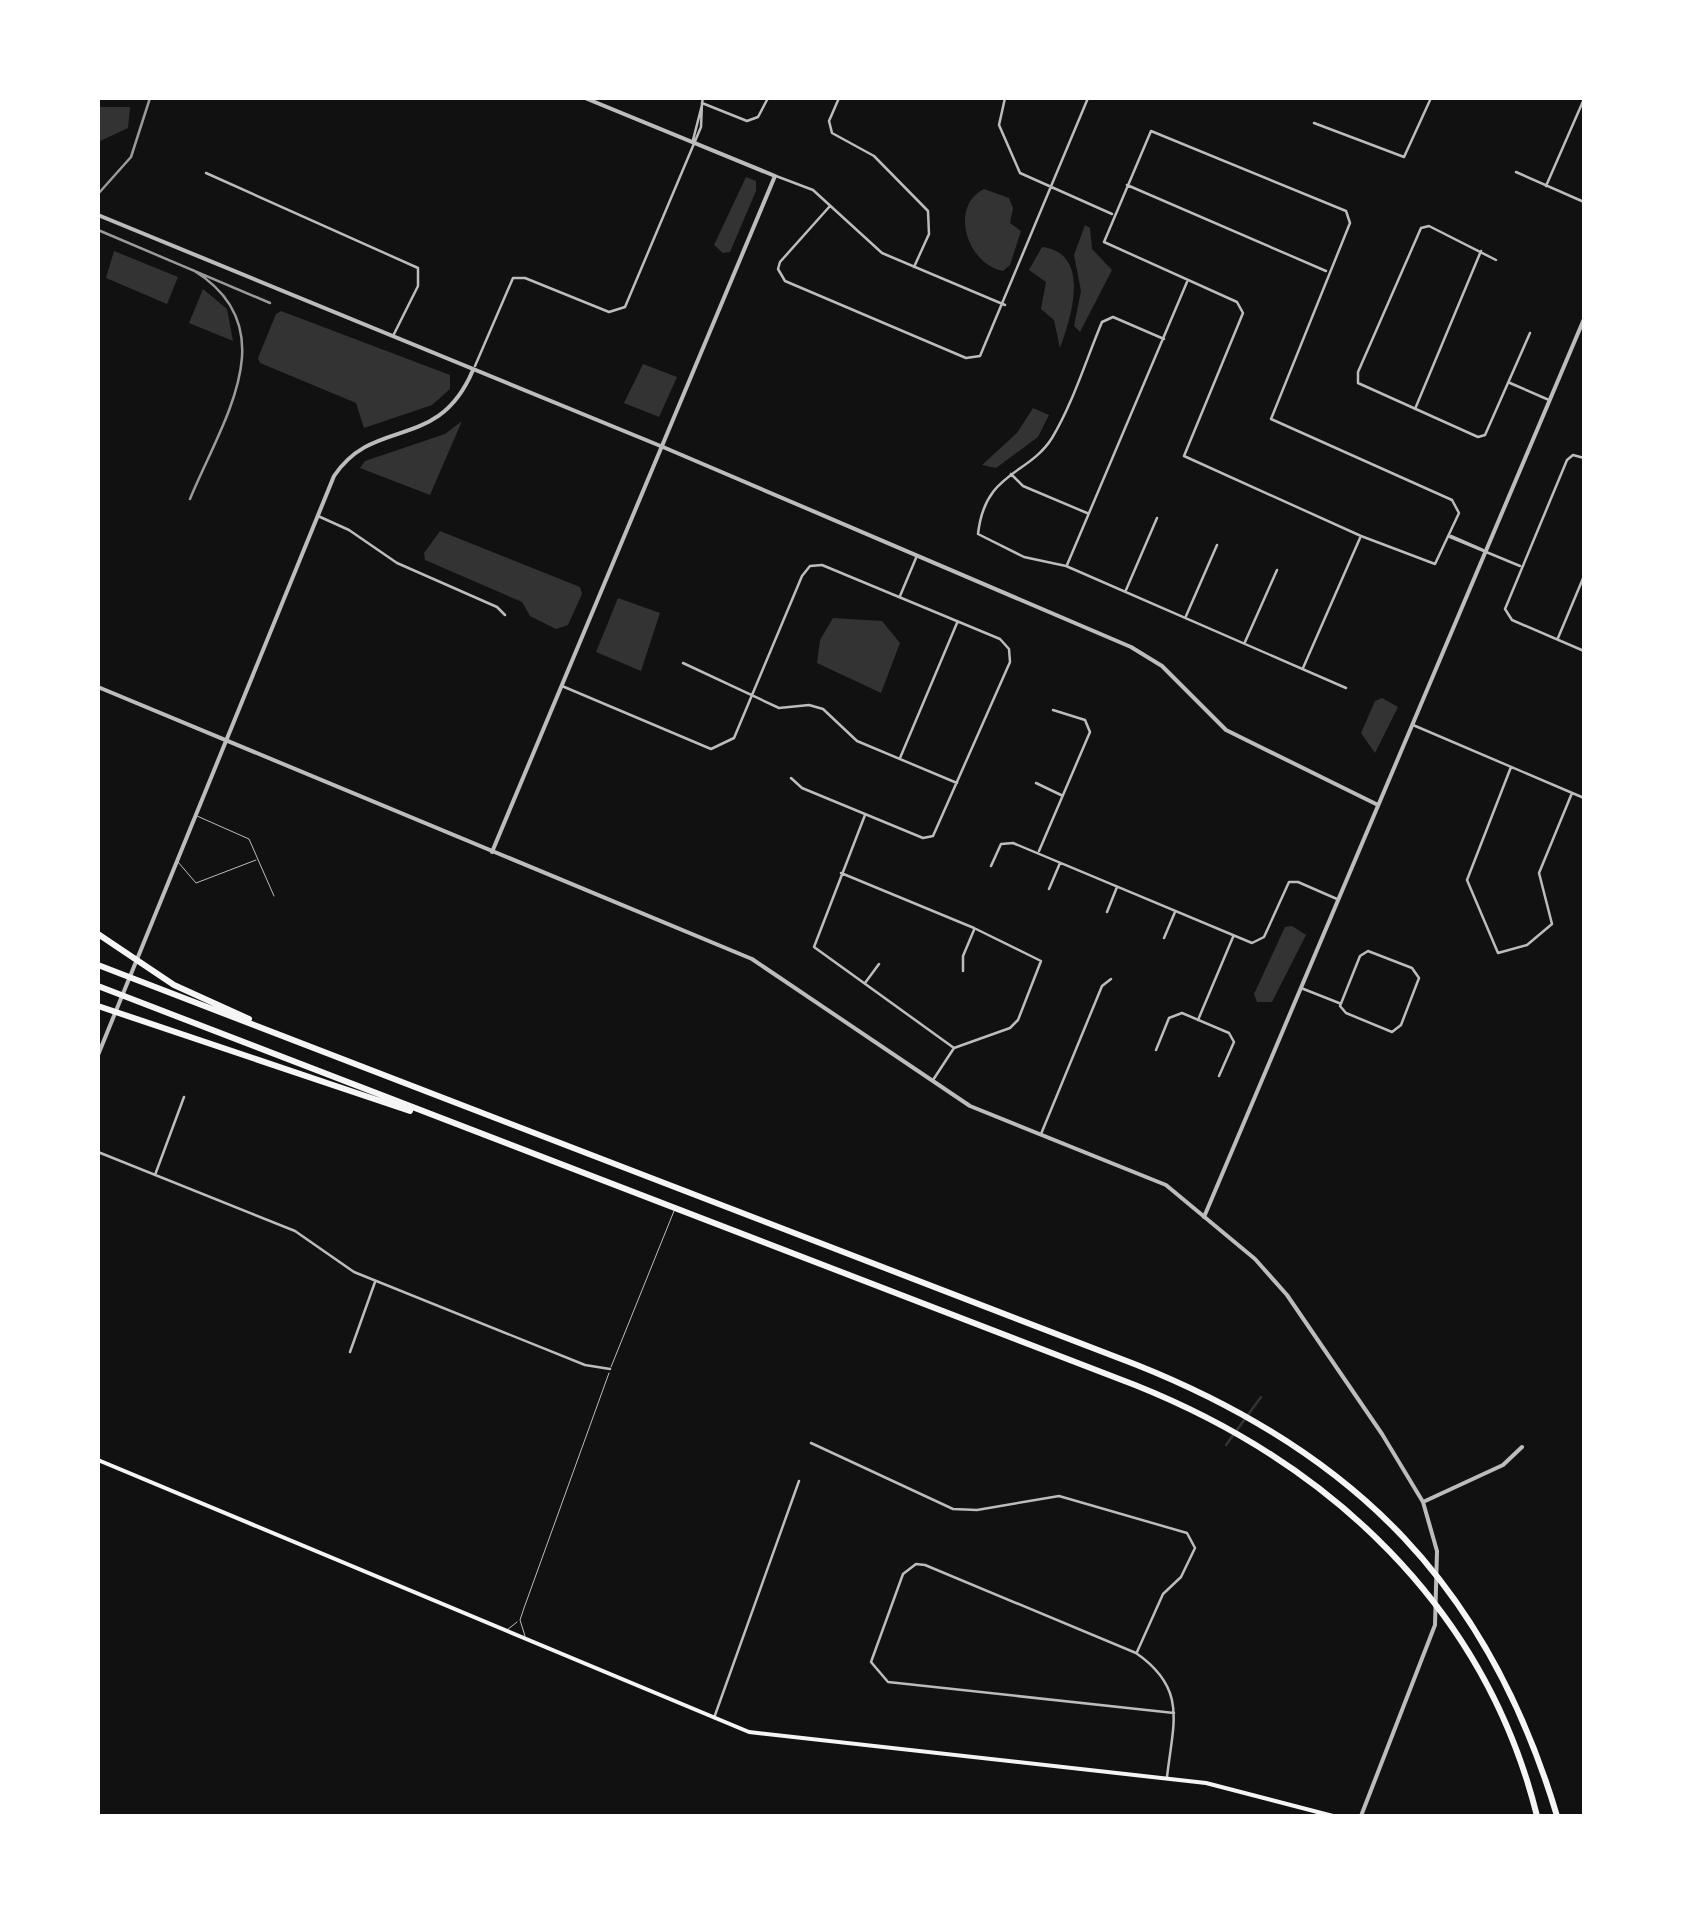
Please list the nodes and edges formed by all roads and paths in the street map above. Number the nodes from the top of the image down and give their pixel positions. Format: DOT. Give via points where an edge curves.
graph roads {
  1 [pos="585,98"];
  2 [pos="768,98"];
  3 [pos="839,98"];
  4 [pos="1005,98"];
  5 [pos="1088,98"];
  6 [pos="1432,98"];
  7 [pos="1584,99"];
  8 [pos="703,100"];
  9 [pos="1314,123"];
  10 [pos="693,141"];
  11 [pos="1516,172"];
  12 [pos="206,173"];
  13 [pos="775,176"];
  14 [pos="1125,185"];
  15 [pos="1546,186"];
  16 [pos="1051,188"];
  17 [pos="1584,202"];
  18 [pos="830,206"];
  19 [pos="1113,214"];
  20 [pos="98,216"];
  21 [pos="1482,249"];
  22 [pos="1496,260"];
  23 [pos="914,267"];
  24 [pos="1329,272"];
  25 [pos="1188,281"];
  26 [pos="1005,305"];
  27 [pos="1584,320"];
  28 [pos="1530,332"];
  29 [pos="392,338"];
  30 [pos="1164,339"];
  31 [pos="473,370"];
  32 [pos="1509,383"];
  33 [pos="1550,400"];
  34 [pos="1415,410"];
  35 [pos="663,447"];
  36 [pos="1584,458"];
  37 [pos="1010,472"];
  38 [pos="1089,514"];
  39 [pos="317,516"];
  40 [pos="1157,518"];
  41 [pos="1361,536"];
  42 [pos="1450,536"];
  43 [pos="1217,545"];
  44 [pos="1485,551"];
  45 [pos="916,556"];
  46 [pos="1066,566"];
  47 [pos="1522,566"];
  48 [pos="1277,570"];
  49 [pos="1584,576"];
  50 [pos="1125,592"];
  51 [pos="899,597"];
  52 [pos="505,615"];
  53 [pos="1185,617"];
  54 [pos="958,622"];
  55 [pos="1558,640"];
  56 [pos="1244,644"];
  57 [pos="1584,651"];
  58 [pos="683,663"];
  59 [pos="1303,669"];
  60 [pos="561,686"];
  61 [pos="98,687"];
  62 [pos="1346,688"];
  63 [pos="751,696"];
  64 [pos="1053,710"];
  65 [pos="1412,725"];
  66 [pos="226,740"];
  67 [pos="900,758"];
  68 [pos="1510,767"];
  69 [pos="791,778"];
  70 [pos="958,783"];
  71 [pos="1036,784"];
  72 [pos="1572,792"];
  73 [pos="1063,795"];
  74 [pos="1584,798"];
  75 [pos="1378,805"];
  76 [pos="865,814"];
  77 [pos="194,815"];
  78 [pos="492,852"];
  79 [pos="1038,852"];
  80 [pos="258,858"];
  81 [pos="175,861"];
  82 [pos="1061,862"];
  83 [pos="991,866"];
  84 [pos="841,873"];
  85 [pos="1118,886"];
  86 [pos="1049,889"];
  87 [pos="274,896"];
  88 [pos="1339,899"];
  89 [pos="1175,911"];
  90 [pos="1107,912"];
  91 [pos="974,928"];
  92 [pos="98,934"];
  93 [pos="1234,936"];
  94 [pos="1164,938"];
  95 [pos="880,964"];
  96 [pos="98,966"];
  97 [pos="963,971"];
  98 [pos="1111,980"];
  99 [pos="864,985"];
  100 [pos="98,986"];
  101 [pos="1301,988"];
  102 [pos="1340,1004"];
  103 [pos="98,1006"];
  104 [pos="1198,1020"];
  105 [pos="309,1047"];
  106 [pos="954,1048"];
  107 [pos="1156,1050"];
  108 [pos="98,1054"];
  109 [pos="1220,1076"];
  110 [pos="932,1081"];
  111 [pos="184,1098"];
  112 [pos="1040,1135"];
  113 [pos="501,1142"];
  114 [pos="98,1152"];
  115 [pos="155,1175"];
  116 [pos="675,1209"];
  117 [pos="1204,1218"];
  118 [pos="376,1280"];
  119 [pos="350,1352"];
  120 [pos="610,1369"];
  121 [pos="811,1443"];
  122 [pos="1522,1447"];
  123 [pos="98,1460"];
  124 [pos="799,1481"];
  125 [pos="1423,1502"];
  126 [pos="1434,1597"];
  127 [pos="520,1620"];
  128 [pos="506,1630"];
  129 [pos="526,1639"];
  130 [pos="1136,1653"];
  131 [pos="1174,1712"];
  132 [pos="714,1719"];
  133 [pos="1166,1779"];
  134 [pos="1333,1816"];
  135 [pos="1360,1816"];
  136 [pos="1537,1816"];
  137 [pos="1557,1816"];
  1 -- 10 [label="street"];
  2 -- 8 [label="street" via="758,117 747,121"];
  3 -- 23 [label="street" via="829,120 832,132 874,156 928,211 929,234"];
  4 -- 16 [label="street" via="999,125 1020,172"];
  5 -- 16 [label="street"];
  6 -- 9 [label="street" via="1411,148 1397,158"];
  7 -- 15 [label="street"];
  8 -- 10 [label="street" via="704,120"];
  10 -- 13 [label="street"];
  10 -- 31 [label="street" via="625,307 609,312 513,278"];
  11 -- 15 [label="street"];
  12 -- 29 [label="street" via="418,268 418,286"];
  13 -- 18 [label="street" via="814,190"];
  13 -- 35 [label="street"];
  14 -- 19 [label="street"];
  14 -- 24 [label="street"];
  14 -- 24 [label="street" via="1146,135 1159,132 1346,211 1350,222"];
  15 -- 17 [label="street"];
  16 -- 19 [label="street"];
  16 -- 26 [label="street"];
  18 -- 23 [label="street" via="872,248"];
  18 -- 26 [label="street" via="780,262 785,281 966,358 983,352"];
  19 -- 25 [label="street" via="1103,236 1109,248"];
  20 -- 29 [label="street"];
  21 -- 22 [label="street"];
  21 -- 34 [label="street"];
  21 -- 34 [label="street" via="1421,228 1358,372 1362,387"];
  23 -- 26 [label="street"];
  24 -- 42 [label="street" via="1271,418 1452,500 1459,512"];
  25 -- 30 [label="street"];
  25 -- 41 [label="street" via="1236,302 1243,313 1184,456"];
  27 -- 33 [label="street"];
  28 -- 32 [label="street"];
  29 -- 31 [label="street"];
  30 -- 37 [label="street" via="1113,318 1102,322 1048,444"];
  30 -- 38 [label="street"];
  31 -- 35 [label="street"];
  31 -- 39 [label="street" via="463,395 444,415 343,462"];
  32 -- 33 [label="street"];
  32 -- 34 [label="street" via="1490,430 1478,437"];
  33 -- 44 [label="street"];
  35 -- 45 [label="street"];
  35 -- 60 [label="street"];
  36 -- 47 [label="street" via="1568,460"];
  37 -- 38 [label="street" via="1023,486"];
  37 -- 46 [label="street" via="978,526 980,538"];
  38 -- 46 [label="street"];
  39 -- 52 [label="street"];
  39 -- 66 [label="street"];
  40 -- 50 [label="street"];
  41 -- 42 [label="street" via="1428,565 1440,560"];
  41 -- 59 [label="street"];
  42 -- 44 [label="street"];
  43 -- 53 [label="street"];
  44 -- 47 [label="street"];
  44 -- 65 [label="street"];
  45 -- 51 [label="street"];
  45 -- 75 [label="street" via="1147,655 1226,730"];
  46 -- 50 [label="street"];
  47 -- 55 [label="street" via="1506,614"];
  48 -- 56 [label="street"];
  49 -- 55 [label="street"];
  50 -- 53 [label="street"];
  51 -- 54 [label="street"];
  51 -- 63 [label="street" via="810,566"];
  53 -- 56 [label="street"];
  54 -- 67 [label="street"];
  54 -- 70 [label="street" via="1000,639 1010,662"];
  55 -- 57 [label="street"];
  56 -- 59 [label="street"];
  58 -- 63 [label="street"];
  59 -- 62 [label="street"];
  60 -- 63 [label="street" via="712,749 734,738"];
  60 -- 78 [label="street"];
  61 -- 66 [label="street"];
  63 -- 67 [label="street" via="778,708 823,709 849,736"];
  64 -- 73 [label="street" via="1090,725"];
  65 -- 68 [label="street"];
  65 -- 75 [label="street"];
  66 -- 77 [label="street"];
  66 -- 78 [label="street"];
  67 -- 70 [label="street"];
  68 -- 72 [label="street"];
  68 -- 72 [label="street" via="1467,880 1498,953 1527,945 1552,924 1540,873"];
  69 -- 76 [label="street"];
  70 -- 76 [label="street" via="933,836 922,838"];
  71 -- 73 [label="street"];
  72 -- 74 [label="street"];
  73 -- 79 [label="street"];
  75 -- 88 [label="street"];
  76 -- 84 [label="street"];
  77 -- 80 [label="lane" via="249,839"];
  77 -- 81 [label="street"];
  78 -- 110 [label="street" via="752,959"];
  79 -- 82 [label="street"];
  79 -- 83 [label="street" via="1006,842"];
  80 -- 81 [label="lane" via="196,883"];
  80 -- 87 [label="lane"];
  81 -- 108 [label="street"];
  82 -- 85 [label="street"];
  82 -- 86 [label="street"];
  84 -- 91 [label="street"];
  84 -- 99 [label="street" via="814,947"];
  85 -- 89 [label="street"];
  85 -- 90 [label="street"];
  88 -- 93 [label="street" via="1288,882 1258,942"];
  88 -- 101 [label="street"];
  89 -- 93 [label="street"];
  89 -- 94 [label="street"];
  91 -- 97 [label="street"];
  91 -- 106 [label="street" via="1036,955 1040,969 1010,1028"];
  92 -- 105 [label="highway" via="142,967"];
  93 -- 104 [label="street"];
  95 -- 99 [label="street"];
  96 -- 105 [label="highway"];
  98 -- 112 [label="street" via="1102,986"];
  99 -- 106 [label="street"];
  100 -- 113 [label="highway"];
  101 -- 102 [label="street"];
  101 -- 117 [label="street"];
  102 -- 102 [label="street" via="1363,952 1417,972 1418,986 1392,1032 1346,1014"];
  103 -- 113 [label="highway"];
  104 -- 107 [label="street" via="1174,1014"];
  104 -- 109 [label="street" via="1232,1038"];
  105 -- 137 [label="highway" via="1118,1358 1263,1424 1353,1488 1449,1591 1515,1700"];
  106 -- 110 [label="street"];
  110 -- 112 [label="street" via="970,1106"];
  111 -- 115 [label="street"];
  112 -- 117 [label="street" via="1149,1176"];
  113 -- 116 [label="highway"];
  114 -- 115 [label="street"];
  115 -- 118 [label="street" via="309,1237 335,1261"];
  116 -- 120 [label="lane"];
  116 -- 126 [label="highway" via="1226,1425 1352,1514"];
  117 -- 125 [label="street" via="1256,1259 1287,1295"];
  118 -- 119 [label="street"];
  118 -- 120 [label="street" via="585,1365"];
  120 -- 127 [label="lane"];
  121 -- 130 [label="street" via="953,1509 1059,1496 1187,1533 1195,1548 1190,1563 1163,1594"];
  122 -- 125 [label="street" via="1503,1465"];
  123 -- 128 [label="main road"];
  124 -- 132 [label="street"];
  125 -- 126 [label="street" via="1438,1551"];
  126 -- 135 [label="street" via="1435,1625"];
  126 -- 136 [label="highway" via="1501,1715"];
  127 -- 128 [label="lane"];
  127 -- 129 [label="lane"];
  128 -- 129 [label="main road"];
  129 -- 132 [label="main road"];
  130 -- 131 [label="street" via="1168,1680"];
  130 -- 131 [label="street" via="916,1564 904,1574 871,1662 888,1682"];
  131 -- 133 [label="street"];
  132 -- 133 [label="main road" via="790,1738"];
  133 -- 134 [label="main road" via="1250,1791"];
}
